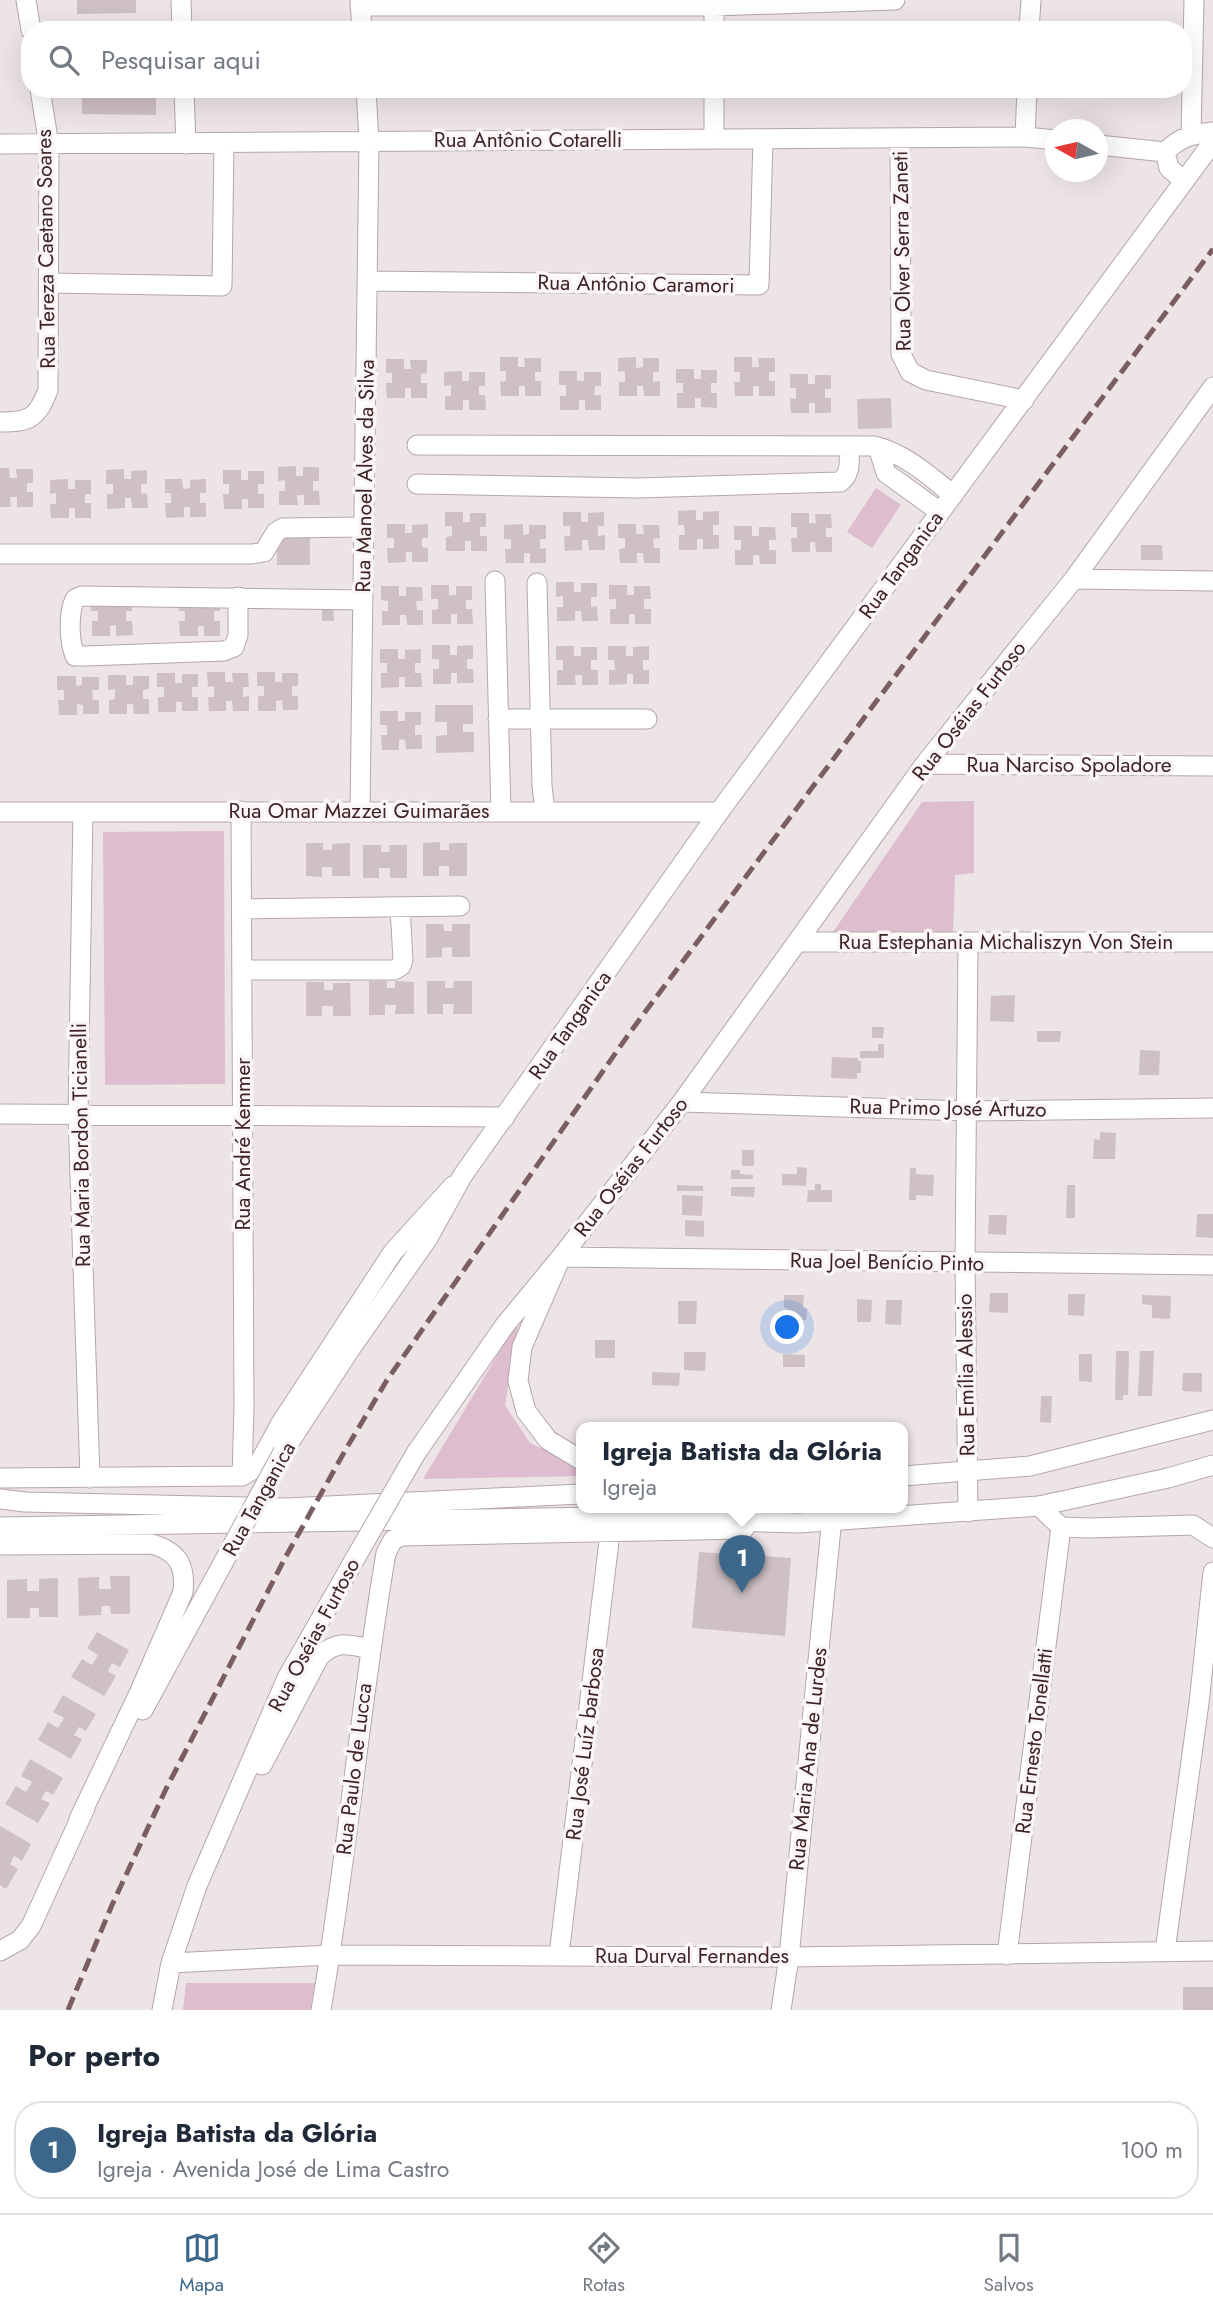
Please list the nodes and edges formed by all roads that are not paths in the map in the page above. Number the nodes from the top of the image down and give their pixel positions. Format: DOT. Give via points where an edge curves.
graph roads {
  1 [pos="26,0"];
  2 [pos="181,0"];
  3 [pos="894,0"];
  4 [pos="1031,0"];
  5 [pos="1194,0"];
  6 [pos="360,3"];
  7 [pos="487,3"];
  8 [pos="714,3"];
  9 [pos="30,21"];
  10 [pos="182,21"];
  11 [pos="361,21"];
  12 [pos="714,21"];
  13 [pos="1030,21"];
  14 [pos="1192,90"];
  15 [pos="41,98"];
  16 [pos="184,98"];
  17 [pos="367,98"];
  18 [pos="714,98"];
  19 [pos="1027,98"];
  20 [pos="1192,98"];
  21 [pos="1213,132"];
  22 [pos="1191,135"];
  23 [pos="1025,137"];
  24 [pos="900,138"];
  25 [pos="715,139"];
  26 [pos="763,139"];
  27 [pos="1045,139"];
  28 [pos="369,141"];
  29 [pos="1213,142"];
  30 [pos="224,143"];
  31 [pos="0,144"];
  32 [pos="187,144"];
  33 [pos="49,145"];
  34 [pos="1108,146"];
  35 [pos="1165,152"];
  36 [pos="1184,181"];
  37 [pos="367,281"];
  38 [pos="49,283"];
  39 [pos="1213,387"];
  40 [pos="1024,400"];
  41 [pos="0,422"];
  42 [pos="416,445"];
  43 [pos="849,446"];
  44 [pos="878,447"];
  45 [pos="417,484"];
  46 [pos="953,495"];
  47 [pos="940,512"];
  48 [pos="364,527"];
  49 [pos="0,554"];
  50 [pos="1074,579"];
  51 [pos="495,581"];
  52 [pos="1213,581"];
  53 [pos="537,583"];
  54 [pos="238,597"];
  55 [pos="363,600"];
  56 [pos="498,719"];
  57 [pos="542,719"];
  58 [pos="646,719"];
  59 [pos="925,764"];
  60 [pos="1213,766"];
  61 [pos="241,811"];
  62 [pos="360,811"];
  63 [pos="500,811"];
  64 [pos="545,812"];
  65 [pos="719,812"];
  66 [pos="0,813"];
  67 [pos="83,813"];
  68 [pos="460,906"];
  69 [pos="400,907"];
  70 [pos="242,909"];
  71 [pos="798,942"];
  72 [pos="1213,942"];
  73 [pos="968,943"];
  74 [pos="242,970"];
  75 [pos="682,1102"];
  76 [pos="1213,1108"];
  77 [pos="967,1111"];
  78 [pos="0,1114"];
  79 [pos="78,1114"];
  80 [pos="243,1114"];
  81 [pos="505,1118"];
  82 [pos="463,1175"];
  83 [pos="561,1257"];
  84 [pos="965,1263"];
  85 [pos="1213,1265"];
  86 [pos="244,1407"];
  87 [pos="1213,1420"];
  88 [pos="281,1423"];
  89 [pos="576,1457"];
  90 [pos="1213,1465"];
  91 [pos="967,1470"];
  92 [pos="242,1476"];
  93 [pos="908,1476"];
  94 [pos="0,1478"];
  95 [pos="90,1478"];
  96 [pos="576,1494"];
  97 [pos="0,1499"];
  98 [pos="1039,1506"];
  99 [pos="968,1512"];
  100 [pos="900,1513"];
  101 [pos="908,1513"];
  102 [pos="832,1514"];
  103 [pos="606,1525"];
  104 [pos="0,1527"];
  105 [pos="1062,1527"];
  106 [pos="1213,1538"];
  107 [pos="0,1545"];
  108 [pos="1213,1572"];
  109 [pos="370,1649"];
  110 [pos="79,1819"];
  111 [pos="197,1886"];
  112 [pos="0,1951"];
  113 [pos="1165,1951"];
  114 [pos="1213,1951"];
  115 [pos="330,1955"];
  116 [pos="559,1955"];
  117 [pos="1007,1955"];
  118 [pos="789,1957"];
  119 [pos="171,1963"];
  120 [pos="162,2010"];
  121 [pos="321,2010"];
  122 [pos="781,2010"];
  1 -- 9 [label="street"];
  2 -- 10 [label="street"];
  3 -- 8 [label="street"];
  4 -- 13 [label="street"];
  5 -- 14 [label="street"];
  6 -- 7 [label="street"];
  6 -- 11 [label="street"];
  7 -- 8 [label="street"];
  8 -- 12 [label="street"];
  15 -- 33 [label="street, Rua Tereza Caetano Soares"];
  16 -- 32 [label="street"];
  17 -- 28 [label="street, Rua Manoel Alves da Silva"];
  18 -- 25 [label="street"];
  19 -- 23 [label="street"];
  20 -- 22 [label="street"];
  21 -- 22 [label="street"];
  22 -- 35 [label="street"];
  23 -- 24 [label="street, Rua Antônio Cotarelli"];
  23 -- 27 [label="street, Rua Antônio Cotarelli"];
  24 -- 26 [label="street, Rua Antônio Cotarelli"];
  24 -- 40 [label="street, Rua Olver Serra Zaneti" via="901,354 910,372 926,380"];
  25 -- 26 [label="street, Rua Antônio Cotarelli"];
  25 -- 28 [label="street, Rua Antônio Cotarelli"];
  26 -- 37 [label="street, Rua Antônio Caramori" via="759,285"];
  28 -- 30 [label="street, Rua Antônio Cotarelli"];
  28 -- 37 [label="street, Rua Manoel Alves da Silva"];
  29 -- 36 [label="street, Rua Tanganica"];
  30 -- 32 [label="street, Rua Antônio Cotarelli"];
  30 -- 38 [label="street" via="222,286"];
  31 -- 33 [label="street, Rua Antônio Cotarelli"];
  32 -- 33 [label="street, Rua Antônio Cotarelli"];
  33 -- 38 [label="street, Rua Tereza Caetano Soares"];
  34 -- 35 [label="street"];
  35 -- 36 [label="street" via="1169,168"];
  36 -- 40 [label="street, Rua Tanganica"];
  37 -- 48 [label="street, Rua Manoel Alves da Silva"];
  38 -- 41 [label="street, Rua Tereza Caetano Soares" via="48,390 41,408 23,422"];
  39 -- 50 [label="street, Rua Oséias Furtoso"];
  40 -- 46 [label="street, Rua Tanganica"];
  42 -- 43 [label="street"];
  43 -- 44 [label="street"];
  43 -- 45 [label="street" via="848,471 840,482 638,488"];
  44 -- 46 [label="street" via="926,472"];
  44 -- 47 [label="street" via="886,473"];
  46 -- 47 [label="street, Rua Tanganica"];
  47 -- 65 [label="street, Rua Tanganica"];
  48 -- 49 [label="street" via="283,528 264,552 252,554"];
  48 -- 55 [label="street, Rua Manoel Alves da Silva"];
  50 -- 52 [label="street"];
  50 -- 59 [label="street, Rua Oséias Furtoso"];
  51 -- 56 [label="street"];
  53 -- 57 [label="street"];
  54 -- 54 [label="street" via="82,596 71,607 72,647 75,656 224,652 234,647 238,635"];
  54 -- 55 [label="street"];
  55 -- 62 [label="street, Rua Manoel Alves da Silva"];
  56 -- 57 [label="street"];
  56 -- 63 [label="street"];
  57 -- 58 [label="street"];
  57 -- 64 [label="street"];
  59 -- 60 [label="street, Rua Narciso Spoladore"];
  59 -- 71 [label="street, Rua Oséias Furtoso"];
  61 -- 62 [label="street, Rua Omar Mazzei Guimarães"];
  61 -- 67 [label="street, Rua Omar Mazzei Guimarães"];
  61 -- 70 [label="street, Rua André Kemmer"];
  62 -- 63 [label="street, Rua Omar Mazzei Guimarães"];
  63 -- 64 [label="street, Rua Omar Mazzei Guimarães"];
  64 -- 65 [label="street, Rua Omar Mazzei Guimarães"];
  65 -- 81 [label="street, Rua Tanganica"];
  66 -- 67 [label="street, Rua Omar Mazzei Guimarães"];
  67 -- 79 [label="street, Rua Maria Bordon Ticianelli"];
  68 -- 69 [label="street"];
  69 -- 70 [label="street"];
  69 -- 74 [label="street" via="403,960 394,970"];
  70 -- 74 [label="street, Rua André Kemmer"];
  71 -- 73 [label="street, Rua Estephania Michaliszyn Von Stein"];
  71 -- 75 [label="street, Rua Oséias Furtoso"];
  72 -- 73 [label="street, Rua Estephania Michaliszyn Von Stein"];
  73 -- 77 [label="street, Rua Emília Alessio"];
  74 -- 80 [label="street, Rua André Kemmer"];
  75 -- 77 [label="street, Rua Primo José Artuzo"];
  75 -- 83 [label="street, Rua Oséias Furtoso"];
  76 -- 77 [label="street, Rua Primo José Artuzo"];
  77 -- 84 [label="street, Rua Emília Alessio"];
  78 -- 79 [label="street"];
  79 -- 80 [label="street"];
  79 -- 95 [label="street, Rua Maria Bordon Ticianelli"];
  80 -- 81 [label="street"];
  80 -- 86 [label="street, Rua André Kemmer"];
  81 -- 82 [label="street, Rua Tanganica"];
  82 -- 88 [label="street" via="393,1252"];
  82 -- 110 [label="street, Rua Tanganica, bridge" via="428,1238 283,1452 161,1680"];
  83 -- 84 [label="street, Rua Joel Benício Pinto"];
  83 -- 89 [label="street" via="522,1347 518,1381 526,1411 548,1440"];
  83 -- 111 [label="street, Rua Oséias Furtoso, bridge" via="505,1325 416,1453 287,1678"];
  84 -- 85 [label="street, Rua Joel Benício Pinto"];
  84 -- 91 [label="street, Rua Emília Alessio"];
  86 -- 88 [label="street" via="256,1421"];
  86 -- 92 [label="street, Rua André Kemmer"];
  87 -- 91 [label="street" via="1030,1466"];
  88 -- 92 [label="street" via="257,1467"];
  90 -- 98 [label="street"];
  91 -- 93 [label="street"];
  91 -- 99 [label="street, Rua Emília Alessio"];
  92 -- 95 [label="street"];
  94 -- 95 [label="street"];
  96 -- 97 [label="street" via="286,1508"];
  98 -- 99 [label="street"];
  98 -- 105 [label="street"];
  99 -- 101 [label="street"];
  100 -- 102 [label="street"];
  102 -- 103 [label="street" via="799,1523"];
  102 -- 118 [label="street, Rua Maria Ana de Lurdes"];
  103 -- 104 [label="street"];
  103 -- 109 [label="street, Rua Paulo de Lucca" via="393,1540 386,1553"];
  103 -- 116 [label="street, Rua José Luíz barbosa"];
  105 -- 106 [label="street" via="1193,1525"];
  105 -- 117 [label="street, Rua Ernesto Tonellatti"];
  107 -- 110 [label="street" via="152,1544 166,1548 180,1562 185,1576 183,1592 141,1690"];
  108 -- 113 [label="street"];
  109 -- 111 [label="street" via="341,1644 319,1657"];
  109 -- 115 [label="street, Rua Paulo de Lucca"];
  110 -- 112 [label="street, Rua Tanganica" via="31,1926 20,1940"];
  111 -- 119 [label="street, Rua Oséias Furtoso"];
  113 -- 114 [label="street, Rua Durval Fernandes"];
  113 -- 117 [label="street, Rua Durval Fernandes"];
  115 -- 116 [label="street, Rua Durval Fernandes"];
  115 -- 119 [label="street, Rua Durval Fernandes"];
  115 -- 121 [label="street, Rua Paulo de Lucca"];
  116 -- 118 [label="street, Rua Durval Fernandes"];
  117 -- 118 [label="street, Rua Durval Fernandes"];
  118 -- 122 [label="street, Rua Maria Ana de Lurdes"];
  119 -- 120 [label="street, Rua Oséias Furtoso"];
}
